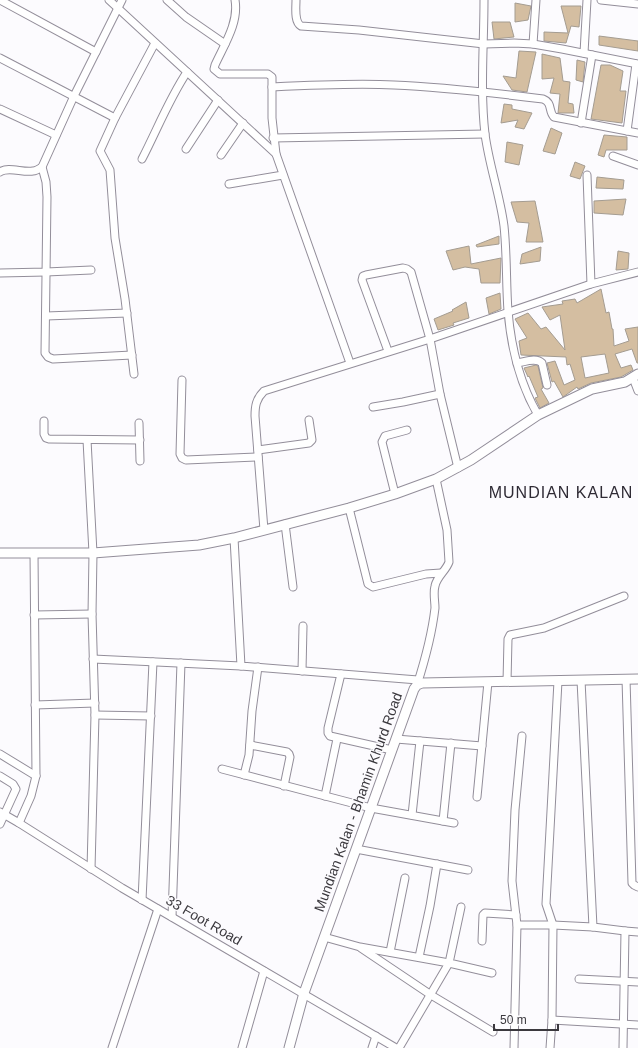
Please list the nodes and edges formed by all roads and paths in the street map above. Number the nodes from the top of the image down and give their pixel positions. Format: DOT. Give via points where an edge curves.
graph roads {
  1 [pos="0,0"];
  2 [pos="109,0"];
  3 [pos="122,0"];
  4 [pos="167,0"];
  5 [pos="235,0"];
  6 [pos="296,0"];
  7 [pos="484,0"];
  8 [pos="536,0"];
  9 [pos="587,0"];
  10 [pos="601,0"];
  11 [pos="638,4"];
  12 [pos="118,9"];
  13 [pos="155,43"];
  14 [pos="225,44"];
  15 [pos="484,44"];
  16 [pos="533,44"];
  17 [pos="96,52"];
  18 [pos="584,53"];
  19 [pos="592,55"];
  20 [pos="0,58"];
  21 [pos="637,64"];
  22 [pos="187,72"];
  23 [pos="272,87"];
  24 [pos="483,92"];
  25 [pos="74,96"];
  26 [pos="218,100"];
  27 [pos="0,109"];
  28 [pos="115,118"];
  29 [pos="243,123"];
  30 [pos="581,123"];
  31 [pos="626,131"];
  32 [pos="638,133"];
  33 [pos="485,134"];
  34 [pos="56,135"];
  35 [pos="273,138"];
  36 [pos="186,149"];
  37 [pos="276,154"];
  38 [pos="221,155"];
  39 [pos="613,156"];
  40 [pos="142,159"];
  41 [pos="0,165"];
  42 [pos="638,165"];
  43 [pos="42,167"];
  44 [pos="8,170"];
  45 [pos="0,172"];
  46 [pos="283,175"];
  47 [pos="587,175"];
  48 [pos="229,184"];
  49 [pos="91,270"];
  50 [pos="46,272"];
  51 [pos="638,272"];
  52 [pos="0,273"];
  53 [pos="591,284"];
  54 [pos="508,312"];
  55 [pos="127,313"];
  56 [pos="46,316"];
  57 [pos="430,339"];
  58 [pos="388,351"];
  59 [pos="132,355"];
  60 [pos="350,363"];
  61 [pos="517,363"];
  62 [pos="134,374"];
  63 [pos="636,376"];
  64 [pos="182,380"];
  65 [pos="547,385"];
  66 [pos="638,391"];
  67 [pos="440,394"];
  68 [pos="373,406"];
  69 [pos="538,415"];
  70 [pos="308,420"];
  71 [pos="44,421"];
  72 [pos="139,423"];
  73 [pos="407,430"];
  74 [pos="87,440"];
  75 [pos="140,440"];
  76 [pos="258,454"];
  77 [pos="140,461"];
  78 [pos="458,468"];
  79 [pos="436,479"];
  80 [pos="395,494"];
  81 [pos="349,508"];
  82 [pos="284,524"];
  83 [pos="264,530"];
  84 [pos="234,538"];
  85 [pos="0,553"];
  86 [pos="34,553"];
  87 [pos="93,554"];
  88 [pos="442,572"];
  89 [pos="293,587"];
  90 [pos="624,596"];
  91 [pos="92,614"];
  92 [pos="34,615"];
  93 [pos="303,626"];
  94 [pos="93,659"];
  95 [pos="153,662"];
  96 [pos="181,663"];
  97 [pos="241,666"];
  98 [pos="258,667"];
  99 [pos="302,672"];
  100 [pos="341,674"];
  101 [pos="626,679"];
  102 [pos="638,679"];
  103 [pos="581,680"];
  104 [pos="558,681"];
  105 [pos="418,682"];
  106 [pos="488,682"];
  107 [pos="506,682"];
  108 [pos="95,703"];
  109 [pos="35,705"];
  110 [pos="95,716"];
  111 [pos="150,716"];
  112 [pos="522,736"];
  113 [pos="396,738"];
  114 [pos="337,739"];
  115 [pos="420,741"];
  116 [pos="451,744"];
  117 [pos="250,745"];
  118 [pos="482,746"];
  119 [pos="392,750"];
  120 [pos="0,754"];
  121 [pos="222,769"];
  122 [pos="244,775"];
  123 [pos="0,776"];
  124 [pos="36,776"];
  125 [pos="284,786"];
  126 [pos="325,796"];
  127 [pos="477,797"];
  128 [pos="371,808"];
  129 [pos="2,813"];
  130 [pos="412,815"];
  131 [pos="443,821"];
  132 [pos="19,823"];
  133 [pos="454,823"];
  134 [pos="0,824"];
  135 [pos="356,849"];
  136 [pos="436,864"];
  137 [pos="91,869"];
  138 [pos="468,870"];
  139 [pos="405,878"];
  140 [pos="638,887"];
  141 [pos="142,900"];
  142 [pos="461,907"];
  143 [pos="158,909"];
  144 [pos="516,915"];
  145 [pos="172,917"];
  146 [pos="516,925"];
  147 [pos="553,925"];
  148 [pos="593,927"];
  149 [pos="625,931"];
  150 [pos="638,932"];
  151 [pos="324,937"];
  152 [pos="482,941"];
  153 [pos="360,947"];
  154 [pos="390,952"];
  155 [pos="419,957"];
  156 [pos="449,963"];
  157 [pos="264,971"];
  158 [pos="492,973"];
  159 [pos="579,979"];
  160 [pos="623,981"];
  161 [pos="638,982"];
  162 [pos="304,993"];
  163 [pos="431,996"];
  164 [pos="552,1020"];
  165 [pos="623,1024"];
  166 [pos="638,1025"];
  167 [pos="493,1032"];
  168 [pos="376,1036"];
  169 [pos="112,1048"];
  170 [pos="242,1048"];
  171 [pos="288,1048"];
  172 [pos="372,1048"];
  173 [pos="396,1048"];
  174 [pos="399,1048"];
  175 [pos="514,1048"];
  176 [pos="550,1048"];
  177 [pos="623,1048"];
  1 -- 17 [label="street"];
  2 -- 12 [label="street"];
  3 -- 12 [label="street"];
  4 -- 14 [label="street" via="186,17"];
  5 -- 14 [label="street" via="235,19"];
  6 -- 15 [label="street" via="297,21 301,26"];
  7 -- 15 [label="street"];
  8 -- 16 [label="street"];
  9 -- 18 [label="street"];
  10 -- 11 [label="street"];
  12 -- 13 [label="street"];
  12 -- 17 [label="street"];
  13 -- 22 [label="street"];
  13 -- 28 [label="street"];
  14 -- 23 [label="street" via="215,65 216,72 268,74 272,77"];
  15 -- 16 [label="street"];
  15 -- 24 [label="street"];
  16 -- 18 [label="street"];
  17 -- 25 [label="street"];
  18 -- 19 [label="street"];
  19 -- 21 [label="street"];
  19 -- 30 [label="street"];
  20 -- 25 [label="street"];
  21 -- 31 [label="street"];
  22 -- 26 [label="street"];
  22 -- 40 [label="street" via="171,97"];
  23 -- 24 [label="street" via="393,85"];
  23 -- 35 [label="street"];
  24 -- 30 [label="street" via="544,99 550,104 554,117"];
  24 -- 33 [label="street"];
  25 -- 28 [label="street"];
  25 -- 34 [label="street"];
  26 -- 29 [label="street"];
  26 -- 36 [label="street"];
  27 -- 34 [label="street"];
  28 -- 55 [label="street" via="100,151 110,170 115,238"];
  29 -- 37 [label="street"];
  29 -- 38 [label="street"];
  30 -- 31 [label="street"];
  31 -- 32 [label="street"];
  33 -- 35 [label="street"];
  33 -- 54 [label="street" via="504,225"];
  34 -- 43 [label="street"];
  35 -- 37 [label="street"];
  37 -- 46 [label="street"];
  39 -- 42 [label="street"];
  41 -- 44 [label="street"];
  43 -- 44 [label="street" via="34,171"];
  43 -- 50 [label="street" via="47,197"];
  44 -- 45 [label="street"];
  46 -- 48 [label="street"];
  46 -- 60 [label="street"];
  47 -- 53 [label="street"];
  49 -- 50 [label="street"];
  50 -- 52 [label="street"];
  50 -- 56 [label="street"];
  51 -- 53 [label="street"];
  53 -- 54 [label="street"];
  54 -- 57 [label="street"];
  54 -- 61 [label="street"];
  55 -- 56 [label="street"];
  55 -- 59 [label="street"];
  56 -- 59 [label="street" via="45,353 48,357 53,359"];
  57 -- 58 [label="street"];
  57 -- 58 [label="street" via="411,272 404,268 366,275 362,280"];
  57 -- 67 [label="street"];
  58 -- 60 [label="street"];
  59 -- 62 [label="street"];
  60 -- 76 [label="street" via="264,391 258,397 255,406"];
  61 -- 65 [label="street" via="540,361"];
  61 -- 69 [label="street" via="528,398"];
  63 -- 66 [label="street"];
  63 -- 69 [label="street" via="625,382 592,389"];
  64 -- 76 [label="street" via="182,458 186,460"];
  67 -- 68 [label="street"];
  67 -- 78 [label="street"];
  69 -- 78 [label="street"];
  70 -- 76 [label="street" via="312,440 309,443"];
  71 -- 74 [label="street" via="44,434 48,439"];
  72 -- 75 [label="street"];
  73 -- 80 [label="street" via="385,436 382,442"];
  74 -- 75 [label="street"];
  74 -- 87 [label="street"];
  75 -- 77 [label="street"];
  76 -- 83 [label="street"];
  78 -- 79 [label="street"];
  79 -- 80 [label="street"];
  79 -- 88 [label="street" via="447,530 448,562"];
  80 -- 81 [label="street"];
  81 -- 82 [label="street"];
  81 -- 88 [label="street" via="370,586"];
  82 -- 83 [label="street"];
  82 -- 89 [label="street"];
  83 -- 84 [label="street"];
  84 -- 87 [label="street" via="199,545"];
  84 -- 97 [label="street"];
  85 -- 86 [label="street"];
  86 -- 87 [label="street"];
  86 -- 92 [label="street"];
  87 -- 91 [label="street"];
  88 -- 105 [label="street" via="435,587 432,629"];
  90 -- 107 [label="street" via="544,628 509,636"];
  91 -- 92 [label="street"];
  91 -- 94 [label="street"];
  92 -- 109 [label="street"];
  93 -- 99 [label="street"];
  94 -- 95 [label="street"];
  94 -- 108 [label="street"];
  95 -- 96 [label="street"];
  95 -- 111 [label="street"];
  96 -- 97 [label="street"];
  96 -- 145 [label="street"];
  97 -- 98 [label="street"];
  98 -- 99 [label="street"];
  98 -- 117 [label="street"];
  99 -- 100 [label="street"];
  100 -- 105 [label="street"];
  100 -- 114 [label="street" via="328,728 330,736"];
  101 -- 102 [label="street, Mundian Kalan - Bhamin Khurd Road"];
  101 -- 103 [label="street, Mundian Kalan - Bhamin Khurd Road"];
  101 -- 140 [label="street" via="632,883"];
  103 -- 104 [label="street, Mundian Kalan - Bhamin Khurd Road"];
  103 -- 148 [label="street"];
  104 -- 107 [label="street, Mundian Kalan - Bhamin Khurd Road"];
  104 -- 147 [label="street" via="546,904"];
  105 -- 106 [label="street, Mundian Kalan - Bhamin Khurd Road"];
  105 -- 113 [label="street, Mundian Kalan - Bhamin Khurd Road"];
  106 -- 107 [label="street, Mundian Kalan - Bhamin Khurd Road"];
  106 -- 118 [label="street"];
  108 -- 109 [label="street"];
  108 -- 110 [label="street"];
  109 -- 124 [label="street"];
  110 -- 111 [label="street"];
  110 -- 137 [label="street"];
  111 -- 141 [label="street"];
  112 -- 144 [label="street" via="512,881"];
  113 -- 115 [label="street"];
  113 -- 119 [label="street, Mundian Kalan - Bhamin Khurd Road"];
  114 -- 119 [label="street"];
  114 -- 126 [label="street"];
  115 -- 116 [label="street"];
  115 -- 130 [label="street"];
  116 -- 118 [label="street"];
  116 -- 131 [label="street"];
  117 -- 122 [label="street"];
  117 -- 125 [label="street" via="290,754"];
  118 -- 127 [label="street"];
  119 -- 128 [label="street, Mundian Kalan - Bhamin Khurd Road"];
  120 -- 124 [label="street"];
  121 -- 122 [label="street"];
  122 -- 125 [label="street"];
  123 -- 129 [label="street" via="16,789"];
  124 -- 132 [label="street" via="31,796"];
  125 -- 126 [label="street"];
  126 -- 128 [label="street"];
  128 -- 130 [label="street"];
  128 -- 135 [label="street, Mundian Kalan - Bhamin Khurd Road"];
  129 -- 132 [label="street, 33 Foot Road"];
  129 -- 134 [label="street"];
  130 -- 131 [label="street"];
  131 -- 133 [label="street"];
  132 -- 137 [label="street, 33 Foot Road"];
  135 -- 136 [label="street"];
  135 -- 151 [label="street, Mundian Kalan - Bhamin Khurd Road"];
  136 -- 138 [label="street"];
  136 -- 155 [label="street"];
  137 -- 141 [label="street, 33 Foot Road"];
  139 -- 154 [label="street"];
  141 -- 143 [label="street, 33 Foot Road"];
  142 -- 156 [label="street"];
  143 -- 145 [label="street, 33 Foot Road"];
  143 -- 169 [label="street"];
  144 -- 146 [label="street"];
  144 -- 152 [label="street" via="485,913"];
  145 -- 157 [label="street, 33 Foot Road"];
  146 -- 147 [label="street"];
  146 -- 175 [label="street"];
  147 -- 148 [label="street"];
  147 -- 164 [label="street"];
  148 -- 149 [label="street"];
  149 -- 150 [label="street"];
  149 -- 160 [label="street"];
  151 -- 153 [label="street"];
  151 -- 162 [label="street, Mundian Kalan - Bhamin Khurd Road"];
  153 -- 154 [label="street"];
  153 -- 163 [label="street"];
  154 -- 155 [label="street"];
  155 -- 156 [label="street"];
  156 -- 158 [label="street"];
  156 -- 163 [label="street"];
  157 -- 162 [label="street, 33 Foot Road"];
  157 -- 170 [label="street"];
  159 -- 160 [label="street"];
  160 -- 161 [label="street"];
  160 -- 165 [label="street"];
  162 -- 168 [label="street, 33 Foot Road"];
  162 -- 171 [label="street, Mundian Kalan - Bhamin Khurd Road"];
  163 -- 167 [label="street"];
  163 -- 174 [label="street"];
  164 -- 165 [label="street"];
  164 -- 176 [label="street"];
  165 -- 166 [label="street"];
  165 -- 177 [label="street"];
  168 -- 172 [label="street"];
  168 -- 173 [label="street, 33 Foot Road"];
}
